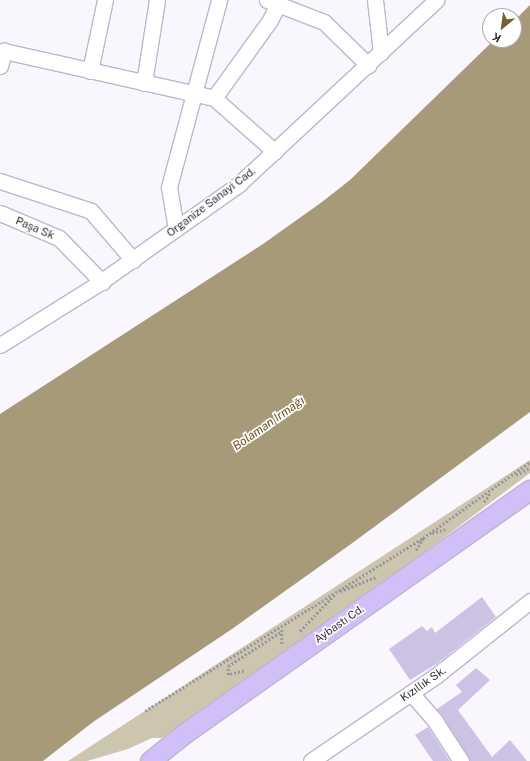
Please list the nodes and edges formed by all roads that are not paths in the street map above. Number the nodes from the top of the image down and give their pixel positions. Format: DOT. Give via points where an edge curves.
graph roads {
  1 [pos="105,0"];
  2 [pos="157,0"];
  3 [pos="219,0"];
  4 [pos="375,0"];
  5 [pos="436,0"];
  6 [pos="273,2"];
  7 [pos="381,53"];
  8 [pos="368,65"];
  9 [pos="0,66"];
  10 [pos="90,71"];
  11 [pos="144,84"];
  12 [pos="196,94"];
  13 [pos="214,98"];
  14 [pos="275,152"];
  15 [pos="0,181"];
  16 [pos="0,213"];
  17 [pos="176,229"];
  18 [pos="133,260"];
  19 [pos="102,282"];
  20 [pos="0,344"];
  21 [pos="530,490"];
  22 [pos="530,601"];
  23 [pos="411,693"];
  24 [pos="150,761"];
  25 [pos="311,761"];
  26 [pos="461,761"];
  1 -- 10 [label="street"];
  2 -- 11 [label="street"];
  3 -- 12 [label="street"];
  4 -- 7 [label="street"];
  5 -- 7 [label="street, Organize Sanayi Cad."];
  6 -- 8 [label="street" via="324,22"];
  6 -- 13 [label="street" via="270,20"];
  7 -- 8 [label="street, Organize Sanayi Cad."];
  8 -- 14 [label="street, Organize Sanayi Cad."];
  9 -- 10 [label="street" via="4,51"];
  10 -- 11 [label="street"];
  11 -- 12 [label="street"];
  12 -- 13 [label="street"];
  12 -- 17 [label="street" via="169,187"];
  13 -- 14 [label="street"];
  14 -- 17 [label="street, Organize Sanayi Cad." via="239,184"];
  15 -- 18 [label="street" via="91,212"];
  16 -- 19 [label="street, Paşa Sk" via="59,238"];
  17 -- 18 [label="street, Organize Sanayi Cad."];
  18 -- 19 [label="street, Organize Sanayi Cad."];
  19 -- 20 [label="street, Organize Sanayi Cad."];
  21 -- 24 [label="main road, Aybastı Cd." via="185,733"];
  22 -- 23 [label="street, Kızıllık Sk."];
  23 -- 25 [label="street, Kızıllık Sk."];
  23 -- 26 [label="street" via="435,721"];
}
